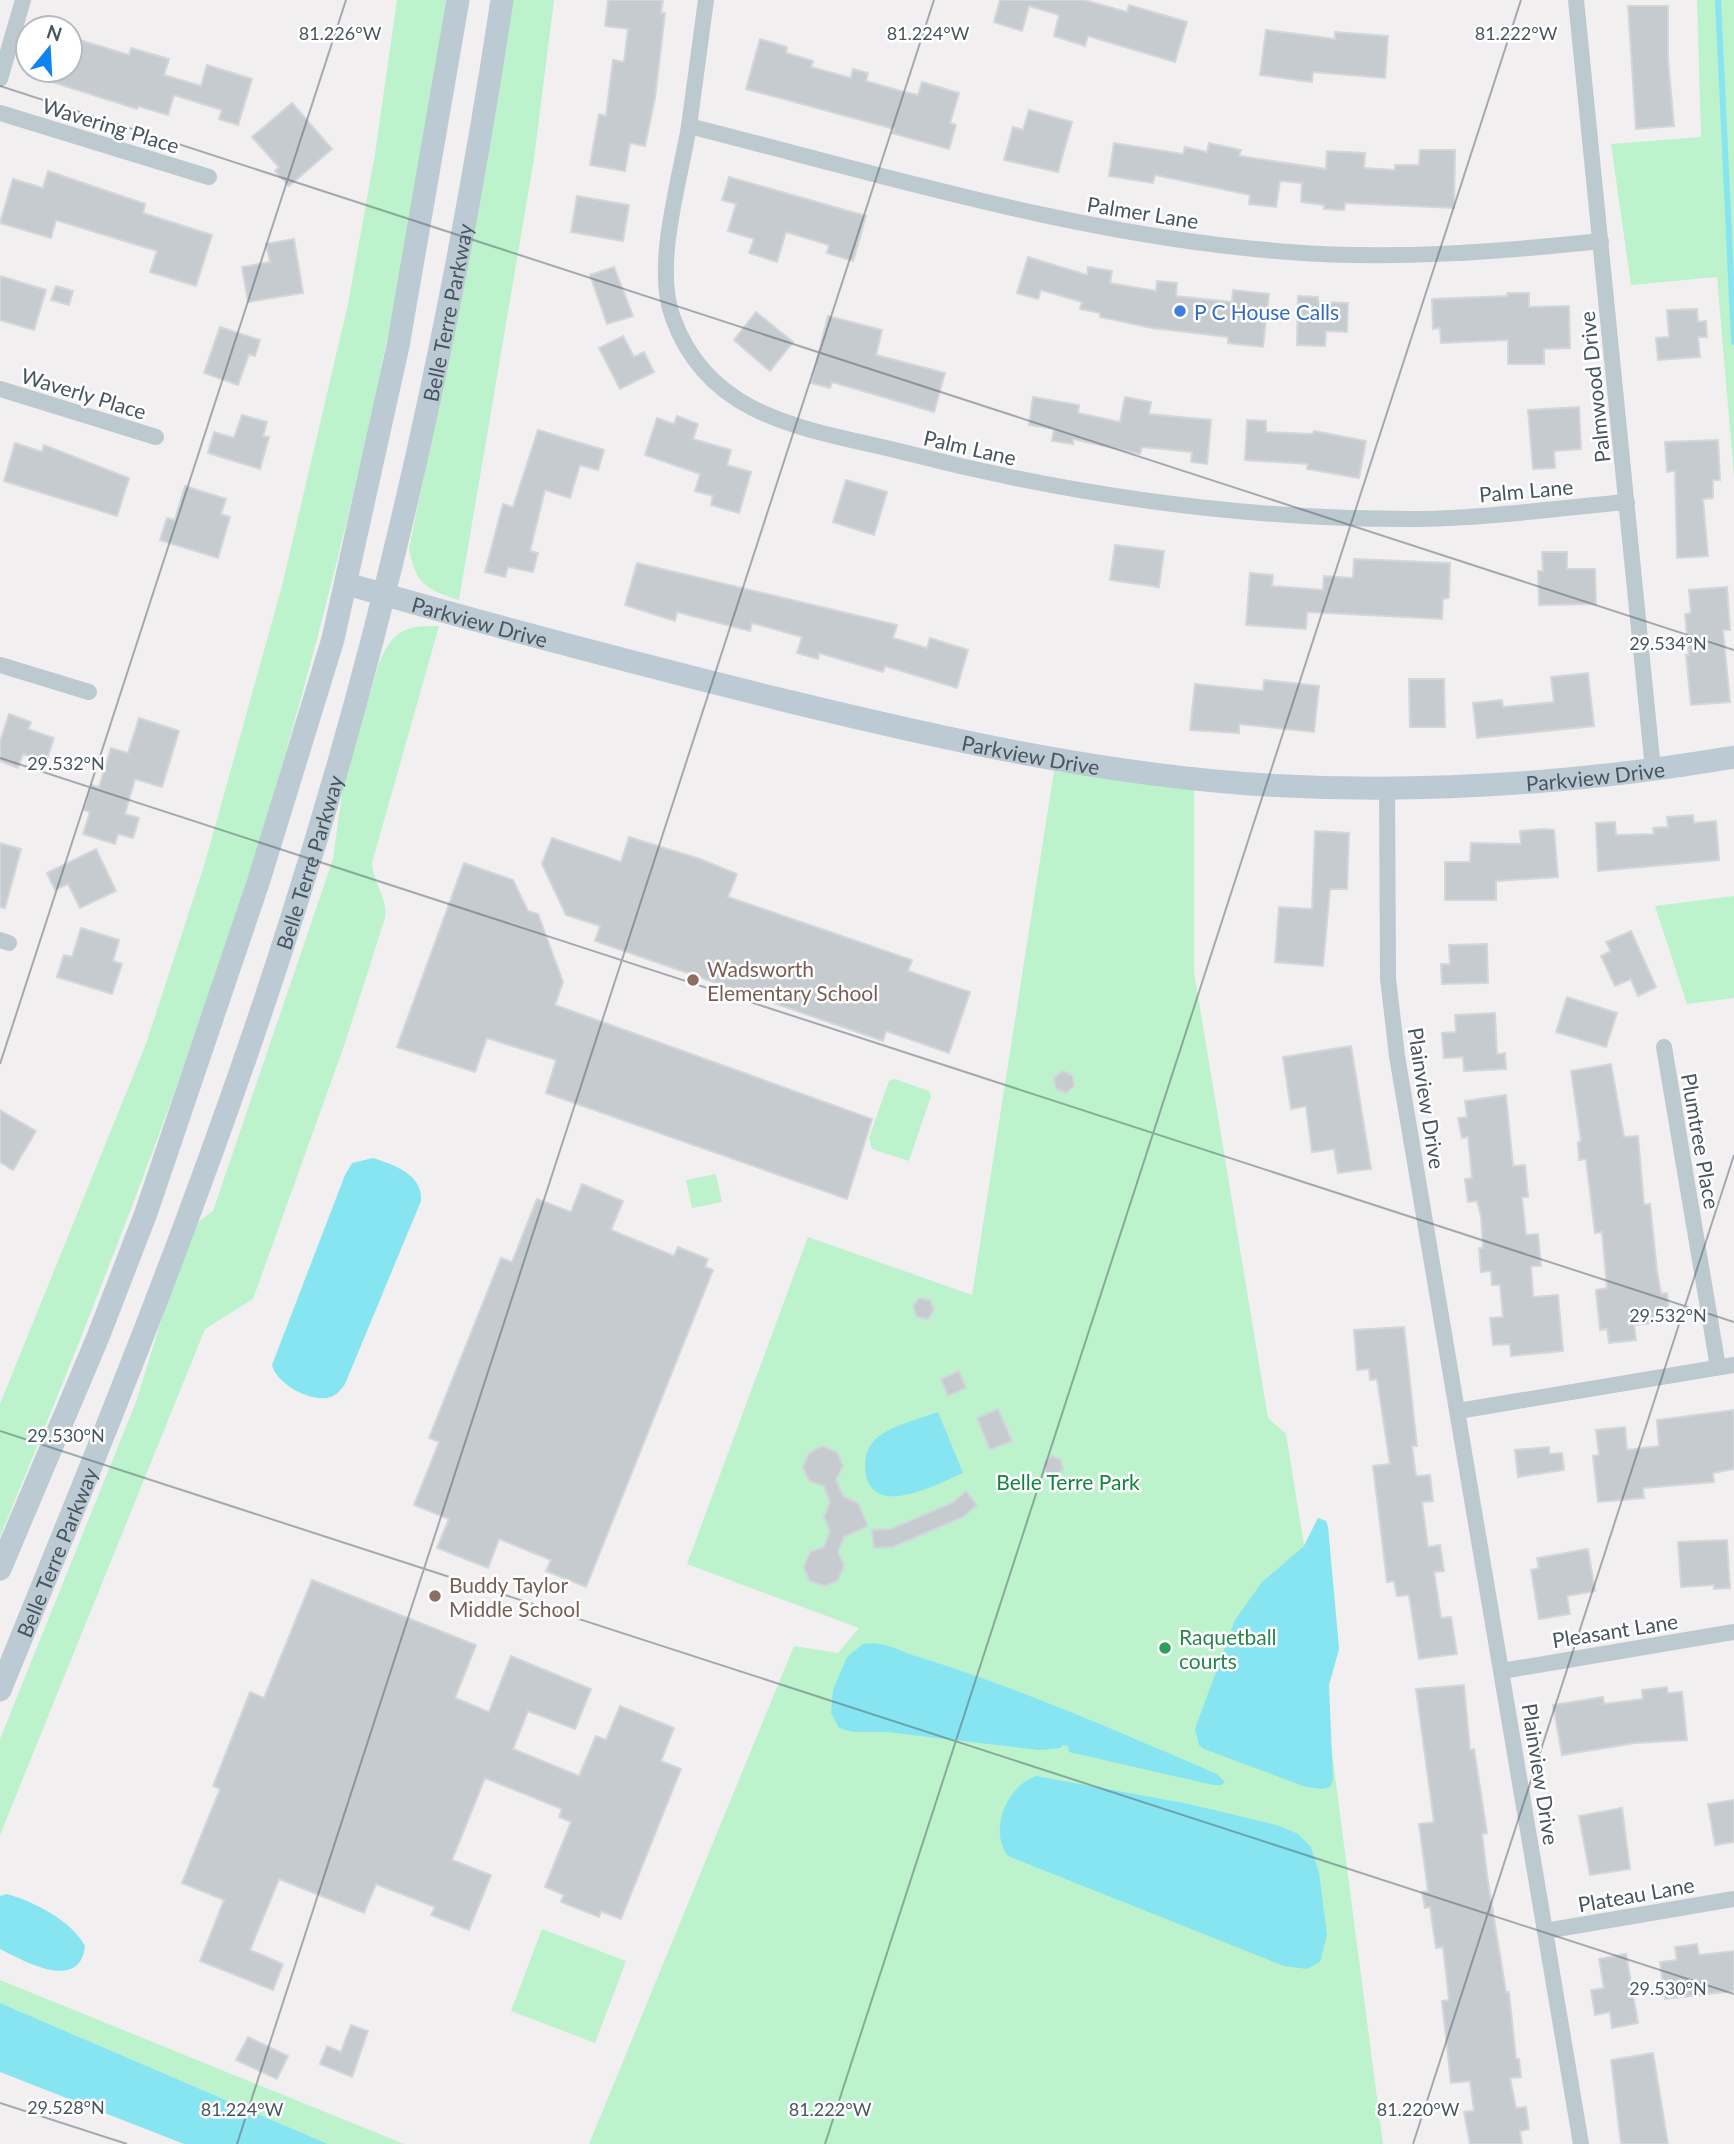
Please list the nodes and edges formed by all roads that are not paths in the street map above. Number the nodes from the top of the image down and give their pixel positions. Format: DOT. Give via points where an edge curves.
graph roads {
  1 [pos="23,0"];
  2 [pos="458,0"];
  3 [pos="502,0"];
  4 [pos="706,0"];
  5 [pos="1576,0"];
  6 [pos="0,79"];
  7 [pos="0,113"];
  8 [pos="689,126"];
  9 [pos="209,177"];
  10 [pos="1601,241"];
  11 [pos="0,389"];
  12 [pos="156,437"];
  13 [pos="1627,502"];
  14 [pos="347,584"];
  15 [pos="385,595"];
  16 [pos="0,665"];
  17 [pos="89,692"];
  18 [pos="1734,757"];
  19 [pos="1653,769"];
  20 [pos="1387,788"];
  21 [pos="1664,1047"];
  22 [pos="1726,1366"];
  23 [pos="1458,1411"];
  24 [pos="0,1569"];
  25 [pos="1734,1632"];
  26 [pos="1502,1671"];
  27 [pos="0,1690"];
  28 [pos="1734,1899"];
  29 [pos="1545,1931"];
  30 [pos="1581,2144"];
  1 -- 6 [label="street"];
  2 -- 14 [label="main road, Belle Terre Parkway" via="401,332"];
  3 -- 15 [label="main road, Belle Terre Parkway" via="455,279"];
  4 -- 8 [label="street, Palm Lane"];
  5 -- 10 [label="street, Palmwood Drive"];
  7 -- 9 [label="street, Wavering Place"];
  8 -- 10 [label="street, Palmer Lane" via="1055,218 1208,244 1366,255 1490,252"];
  8 -- 13 [label="street, Palm Lane" via="671,229 668,304 678,331 711,379 736,401 758,412 981,472 1202,509 1422,519"];
  10 -- 13 [label="street, Palmwood Drive"];
  11 -- 12 [label="street, Waverly Place"];
  13 -- 19 [label="street, Palmwood Drive"];
  14 -- 15 [label="main road, Parkview Drive"];
  14 -- 24 [label="main road, Belle Terre Parkway" via="258,883 186,1100 98,1338"];
  15 -- 20 [label="main road, Parkview Drive" via="665,671 979,745 1204,779"];
  15 -- 27 [label="main road, Belle Terre Parkway" via="304,878 256,1026 168,1266"];
  16 -- 17 [label="street"];
  18 -- 19 [label="main road, Parkview Drive"];
  19 -- 20 [label="main road, Parkview Drive" via="1538,781"];
  20 -- 23 [label="street, Plainview Drive" via="1388,978 1397,1056"];
  21 -- 22 [label="street, Plumtree Place"];
  22 -- 23 [label="street"];
  23 -- 26 [label="street, Plainview Drive"];
  25 -- 26 [label="street, Pleasant Lane"];
  26 -- 29 [label="street, Plainview Drive"];
  28 -- 29 [label="street, Plateau Lane"];
  29 -- 30 [label="street, Plainview Drive"];
}
